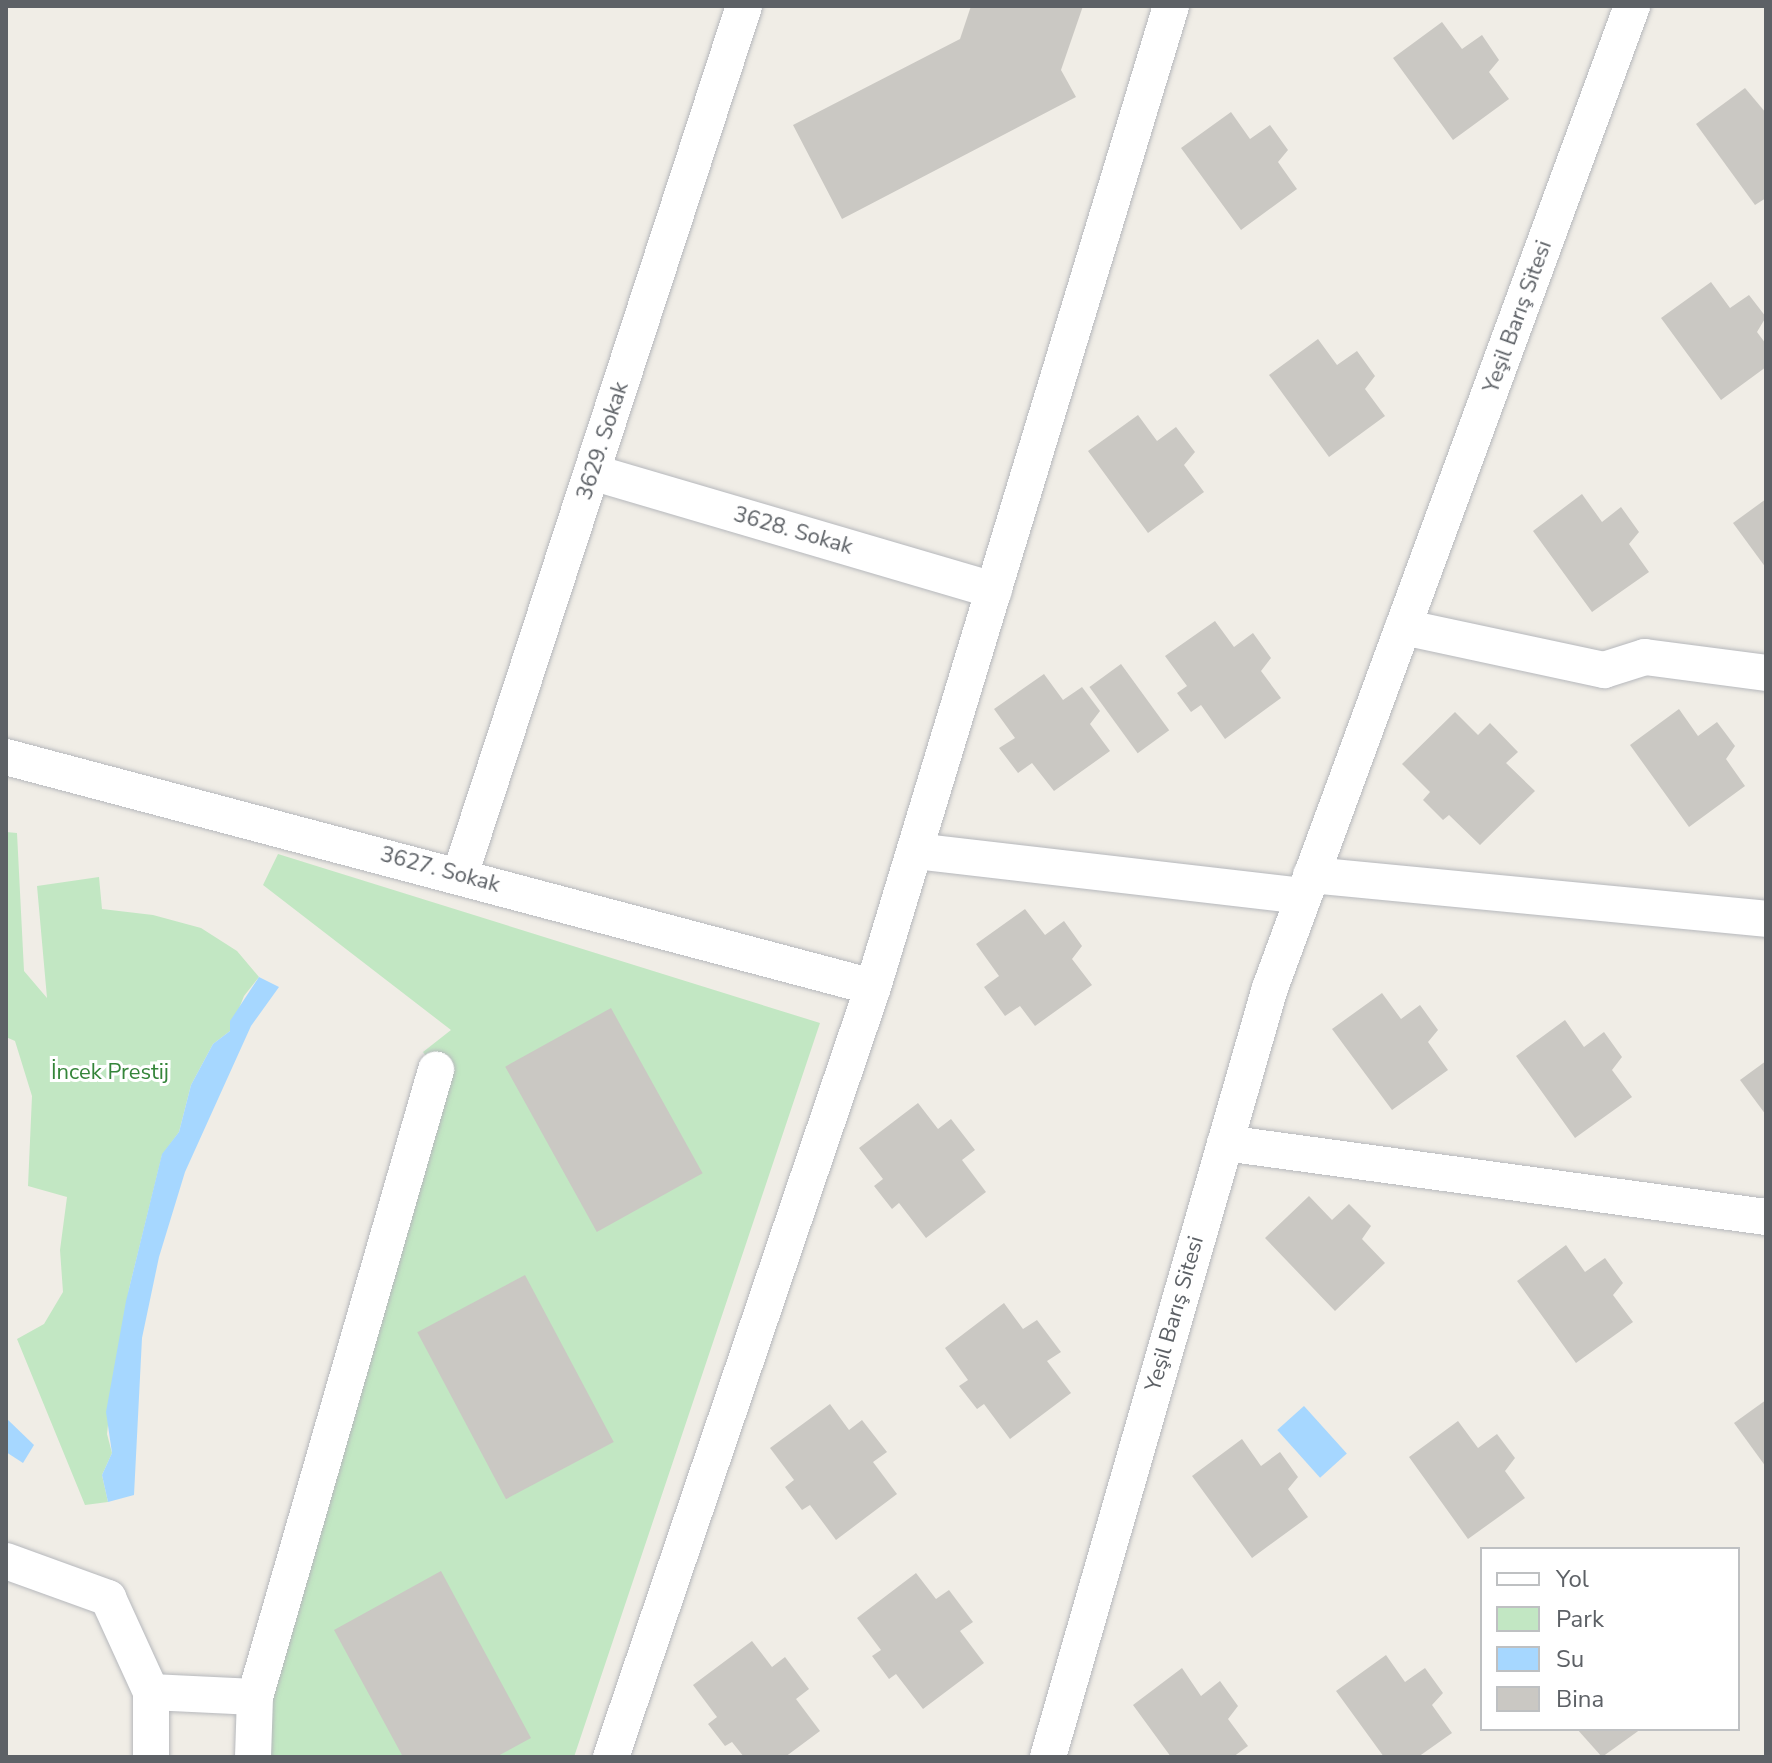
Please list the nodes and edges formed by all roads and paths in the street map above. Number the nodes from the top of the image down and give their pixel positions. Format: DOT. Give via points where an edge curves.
graph roads {
  1 [pos="744,6"];
  2 [pos="1171,6"];
  3 [pos="1632,6"];
  4 [pos="592,472"];
  5 [pos="994,590"];
  6 [pos="1403,627"];
  7 [pos="1766,673"];
  8 [pos="6,757"];
  9 [pos="915,851"];
  10 [pos="460,875"];
  11 [pos="1307,885"];
  12 [pos="1766,919"];
  13 [pos="873,987"];
  14 [pos="436,1070"];
  15 [pos="1225,1143"];
  16 [pos="1766,1217"];
  17 [pos="6,1561"];
  18 [pos="151,1692"];
  19 [pos="255,1697"];
  20 [pos="151,1757"];
  21 [pos="253,1757"];
  22 [pos="611,1757"];
  23 [pos="1048,1757"];
  1 -- 4 [label="street, 3629. Sokak"];
  2 -- 5 [label="street"];
  3 -- 6 [label="street, Yeşil Barış Sitesi"];
  4 -- 5 [label="street, 3628. Sokak"];
  4 -- 10 [label="street, 3629. Sokak"];
  5 -- 9 [label="street"];
  6 -- 7 [label="street" via="1604,670 1645,657"];
  6 -- 11 [label="street, Yeşil Barış Sitesi"];
  8 -- 10 [label="street, 3627. Sokak"];
  9 -- 11 [label="street"];
  9 -- 13 [label="street"];
  10 -- 13 [label="street, 3627. Sokak"];
  11 -- 12 [label="street"];
  11 -- 15 [label="street, Yeşil Barış Sitesi" via="1270,988"];
  13 -- 22 [label="street"];
  14 -- 19 [label="street"];
  15 -- 16 [label="street"];
  15 -- 23 [label="street, Yeşil Barış Sitesi"];
  17 -- 18 [label="street" via="108,1598"];
  18 -- 19 [label="street"];
  18 -- 20 [label="street"];
  19 -- 21 [label="street"];
}
